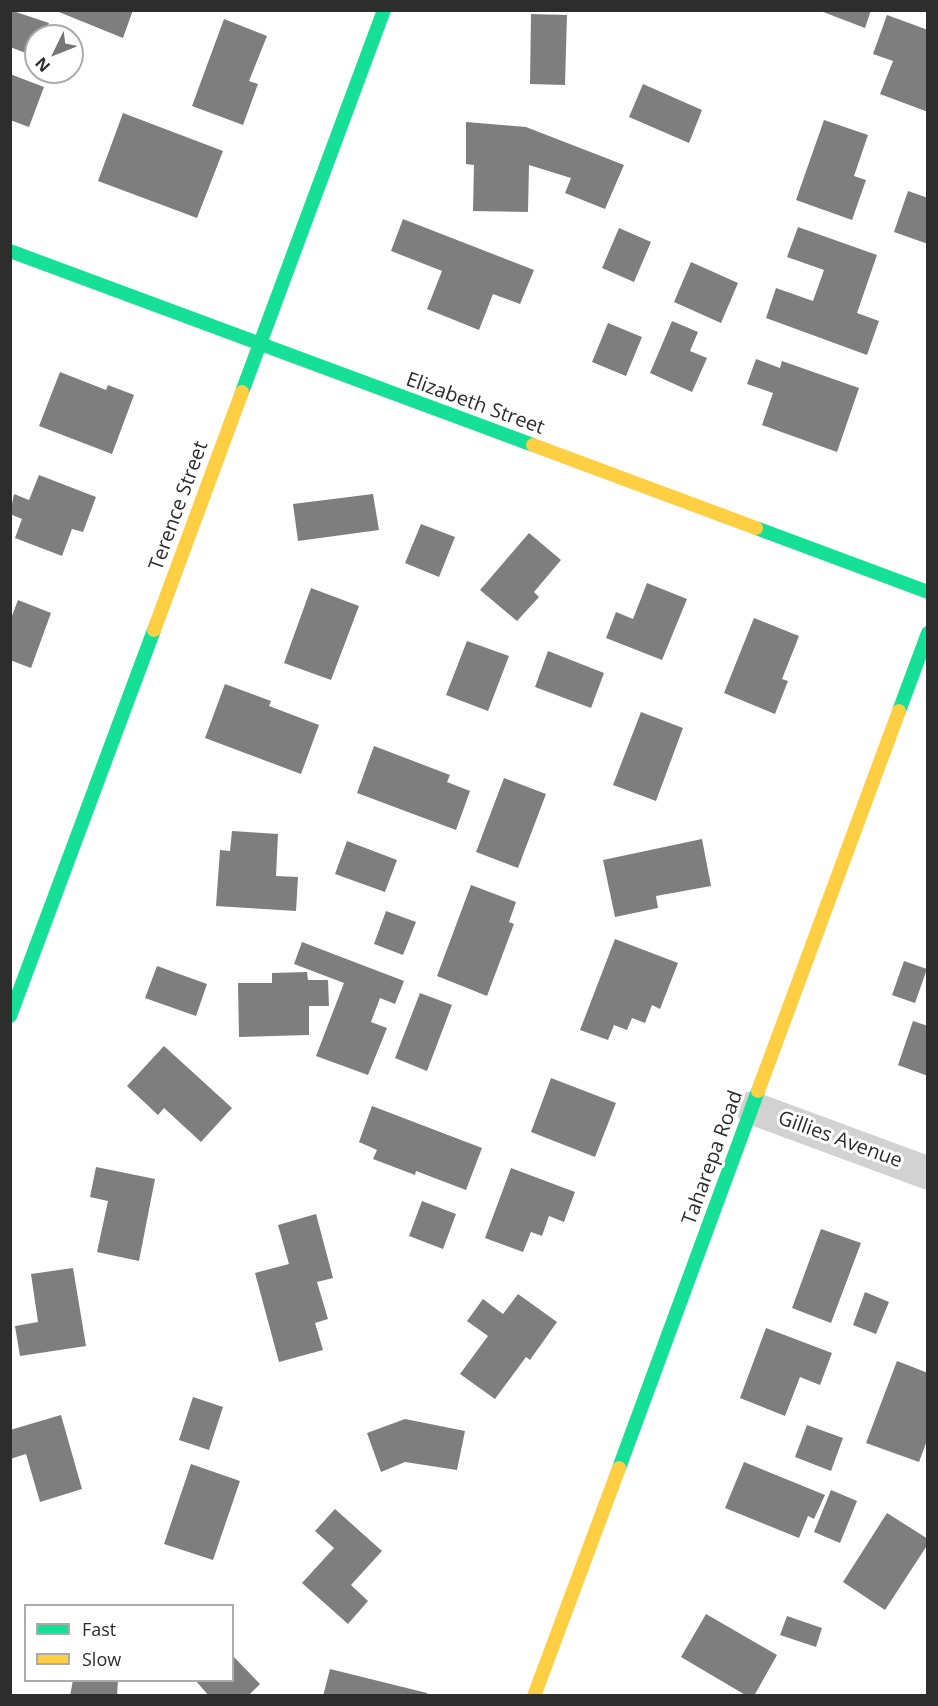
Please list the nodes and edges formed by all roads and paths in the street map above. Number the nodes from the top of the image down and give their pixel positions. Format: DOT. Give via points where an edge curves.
graph roads {
  1 [pos="384,10"];
  2 [pos="10,250"];
  3 [pos="259,345"];
  4 [pos="927,592"];
  5 [pos="927,633"];
  6 [pos="10,1016"];
  7 [pos="752,1108"];
  8 [pos="927,1173"];
  9 [pos="534,1695"];
  1 -- 3 [label="street, Terence Street"];
  2 -- 3 [label="street, Elizabeth Street"];
  3 -- 4 [label="street, Elizabeth Street"];
  3 -- 6 [label="street, Terence Street"];
  5 -- 7 [label="street, Taharepa Road"];
  7 -- 8 [label="street, Gillies Avenue"];
  7 -- 9 [label="street, Taharepa Road"];
}
